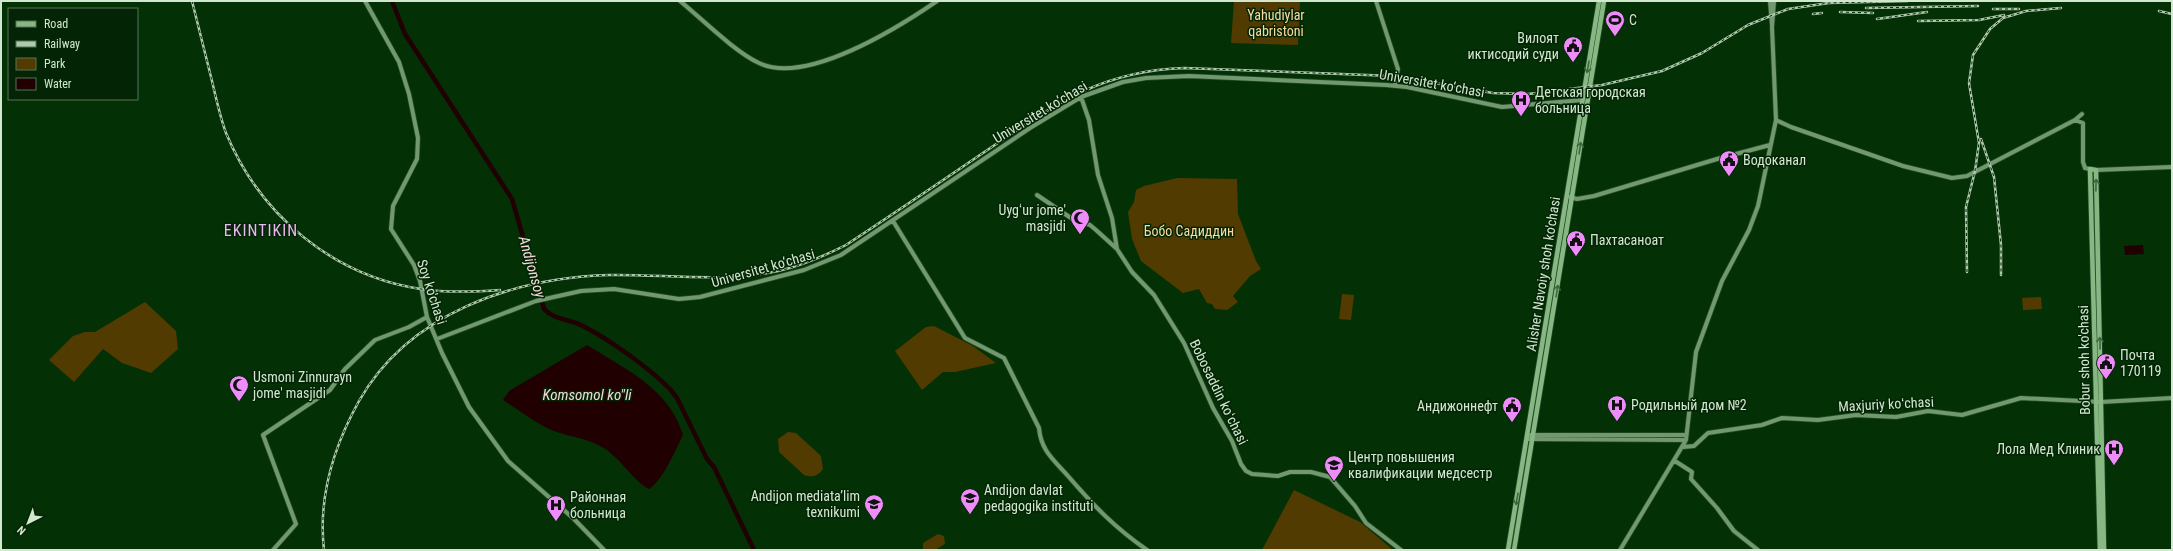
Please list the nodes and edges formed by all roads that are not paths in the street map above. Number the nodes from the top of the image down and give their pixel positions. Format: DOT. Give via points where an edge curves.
graph roads {
  1 [pos="365,1"];
  2 [pos="680,1"];
  3 [pos="937,1"];
  4 [pos="1376,1"];
  5 [pos="1599,1"];
  6 [pos="1604,1"];
  7 [pos="1770,1"];
  8 [pos="1774,1"];
  9 [pos="1772,27"];
  10 [pos="1395,85"];
  11 [pos="1081,97"];
  12 [pos="1583,100"];
  13 [pos="2082,114"];
  14 [pos="1776,120"];
  15 [pos="2075,120"];
  16 [pos="1770,146"];
  17 [pos="1572,162"];
  18 [pos="1578,163"];
  19 [pos="2172,167"];
  20 [pos="2090,169"];
  21 [pos="2096,170"];
  22 [pos="1037,195"];
  23 [pos="1566,197"];
  24 [pos="1572,197"];
  25 [pos="2093,202"];
  26 [pos="2094,216"];
  27 [pos="893,221"];
  28 [pos="1117,249"];
  29 [pos="1560,257"];
  30 [pos="1548,311"];
  31 [pos="1553,312"];
  32 [pos="427,317"];
  33 [pos="1549,320"];
  34 [pos="437,339"];
  35 [pos="2172,398"];
  36 [pos="2096,401"];
  37 [pos="2101,402"];
  38 [pos="1530,437"];
  39 [pos="1686,437"];
  40 [pos="1682,447"];
  41 [pos="1675,461"];
  42 [pos="273,550"];
  43 [pos="604,550"];
  44 [pos="1147,550"];
  45 [pos="1401,550"];
  46 [pos="1508,550"];
  47 [pos="1514,550"];
  48 [pos="1620,550"];
  49 [pos="1758,550"];
  50 [pos="2100,550"];
  51 [pos="2104,550"];
  1 -- 32 [label="main road, Soy ko'chasi" via="398,60 409,94 418,138 417,159 393,206 391,229 414,265"];
  2 -- 3 [label="main road" via="747,56 760,64 787,67 816,64 866,44"];
  4 -- 10 [label="main road" via="1398,69"];
  5 -- 12 [label="main road, Alisher Navoiy shoh ko'chasi, one-way"];
  18 -- 6 [label="main road, Alisher Navoiy shoh ko'chasi, one-way"];
  7 -- 9 [label="main road"];
  8 -- 9 [label="main road"];
  9 -- 14 [label="main road"];
  10 -- 11 [label="main road, Universitet kо‘chasi" via="1189,76 1123,82"];
  10 -- 12 [label="main road, Universitet kо‘chasi" via="1502,107"];
  11 -- 27 [label="main road, Universitet kо‘chasi" via="1030,128"];
  11 -- 28 [label="main road" via="1089,120 1098,175 1112,218"];
  12 -- 17 [label="main road, Alisher Navoiy shoh ko'chasi"];
  13 -- 15 [label="main road"];
  14 -- 15 [label="main road" via="1903,166 1952,178 1967,176"];
  14 -- 16 [label="main road"];
  15 -- 20 [label="main road" via="2083,123 2083,162 2085,168"];
  16 -- 24 [label="main road" via="1717,158 1594,196 1577,199"];
  16 -- 39 [label="main road" via="1754,218 1722,280 1696,352"];
  17 -- 18 [label="main road"];
  17 -- 23 [label="main road, Alisher Navoiy shoh ko'chasi"];
  18 -- 24 [label="main road, Alisher Navoiy shoh ko'chasi"];
  19 -- 21 [label="main road"];
  20 -- 21 [label="main road"];
  20 -- 25 [label="main road, Bobur shoh ko'chasi"];
  25 -- 21 [label="main road, Bobur shoh ko'chasi, one-way"];
  22 -- 28 [label="main road, Bobosaddin koʻchasi" via="1071,218 1090,225"];
  23 -- 24 [label="main road"];
  23 -- 29 [label="main road, Alisher Navoiy shoh ko'chasi"];
  24 -- 29 [label="main road, Alisher Navoiy shoh ko'chasi"];
  25 -- 26 [label="main road, Bobur shoh ko'chasi"];
  26 -- 36 [label="main road, Bobur shoh ko'chasi"];
  37 -- 26 [label="main road, Bobur shoh ko'chasi, one-way"];
  27 -- 34 [label="main road, Universitet kо‘chasi" via="835,258 796,272 700,297 679,299 614,289 582,291 536,301"];
  27 -- 44 [label="main road" via="965,338 1004,358 1039,428 1039,436 1051,459 1090,503"];
  28 -- 45 [label="main road, Bobosaddin koʻchasi" via="1132,272 1154,295 1184,343 1213,408 1246,471 1252,474 1278,476 1290,472 1311,472 1330,477 1366,523"];
  29 -- 30 [label="main road, Alisher Navoiy shoh ko'chasi"];
  31 -- 29 [label="main road, Alisher Navoiy shoh ko'chasi, one-way"];
  30 -- 31 [label="main road"];
  30 -- 33 [label="main road, Alisher Navoiy shoh ko'chasi"];
  31 -- 33 [label="main road, Alisher Navoiy shoh ko'chasi"];
  32 -- 34 [label="main road, Soy ko'chasi"];
  32 -- 42 [label="main road" via="375,340 350,364 330,390 263,435 296,524"];
  33 -- 38 [label="main road, Alisher Navoiy shoh ko'chasi"];
  34 -- 43 [label="main road, Soy ko'chasi" via="469,407 508,461 580,524"];
  35 -- 37 [label="main road, Maxjuriy koʻchasi"];
  36 -- 37 [label="main road, Maxjuriy koʻchasi"];
  36 -- 40 [label="main road, Maxjuriy koʻchasi" via="2021,398 1962,415 1928,411 1896,417 1856,415 1818,420 1782,418 1762,425 1708,433 1694,446"];
  36 -- 50 [label="main road, Bobur shoh ko'chasi"];
  37 -- 51 [label="main road, Bobur shoh ko'chasi"];
  38 -- 39 [label="main road"];
  38 -- 46 [label="main road, Alisher Navoiy shoh ko'chasi, one-way"];
  38 -- 47 [label="main road, Alisher Navoiy shoh ko'chasi"];
  39 -- 40 [label="main road"];
  40 -- 41 [label="main road"];
  41 -- 48 [label="main road"];
  41 -- 49 [label="main road" via="1692,472 1691,479 1734,531"];
}
